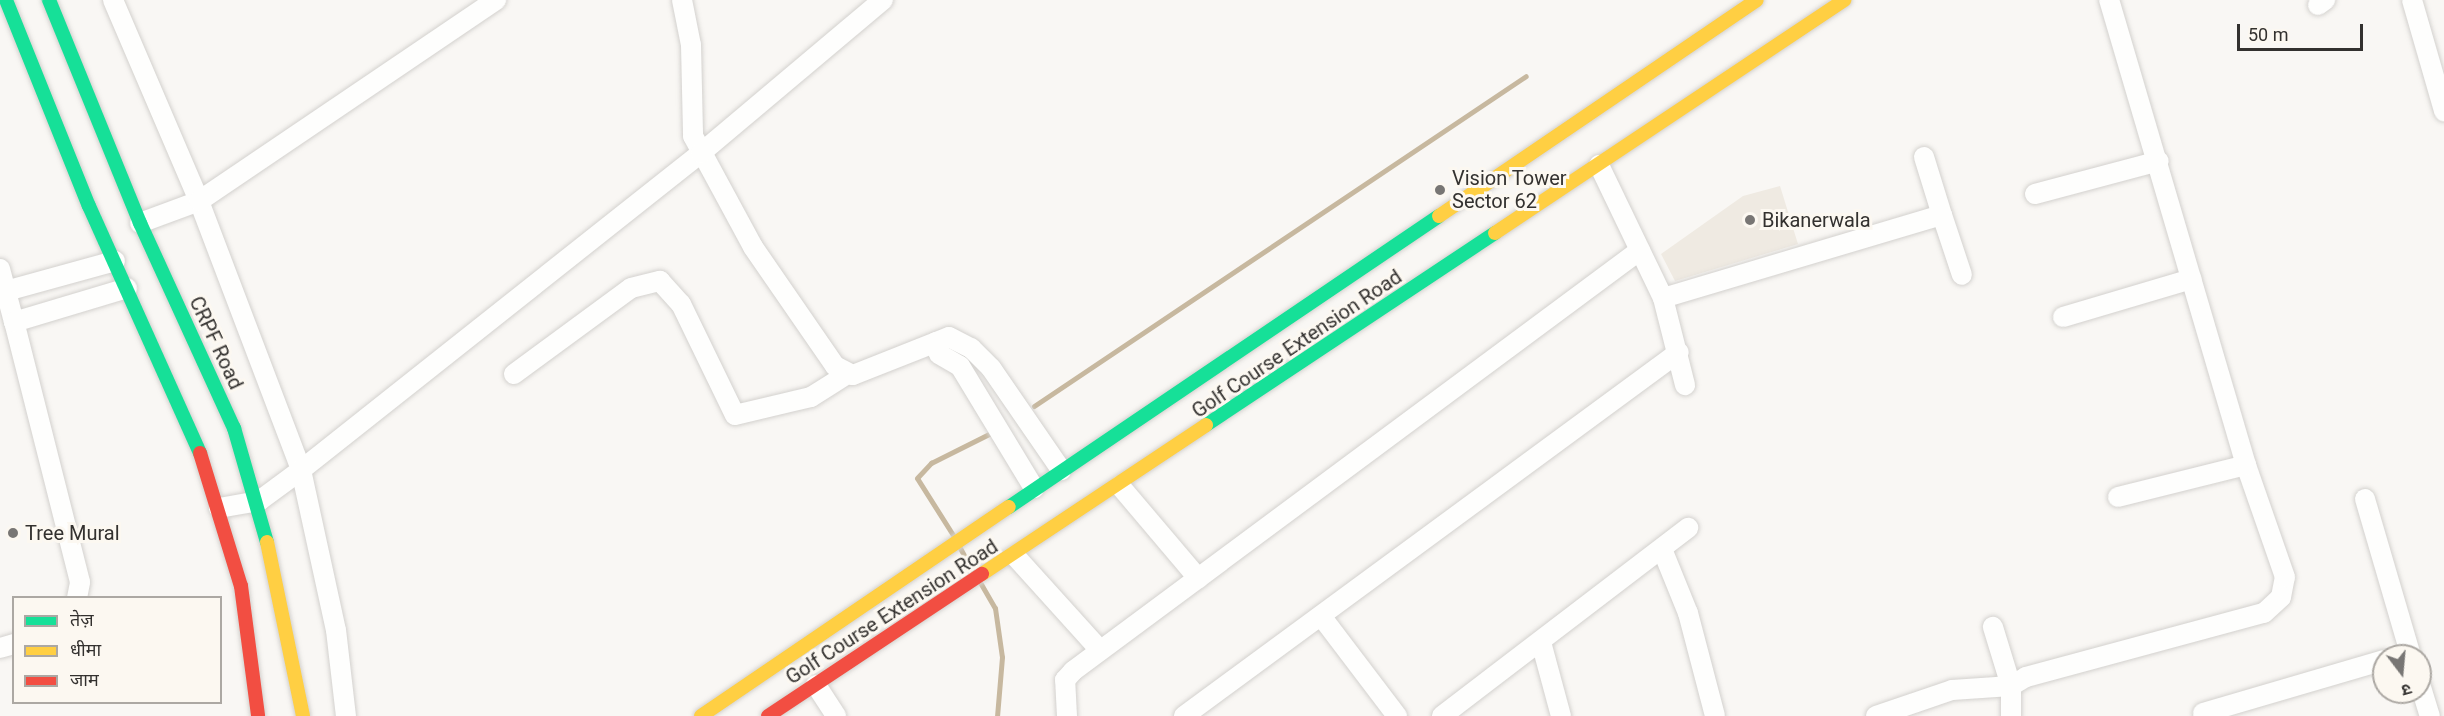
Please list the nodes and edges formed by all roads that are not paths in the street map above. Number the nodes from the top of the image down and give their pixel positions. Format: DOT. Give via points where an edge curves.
graph roads {
  1 [pos="6,0"];
  2 [pos="49,0"];
  3 [pos="113,0"];
  4 [pos="496,0"];
  5 [pos="682,0"];
  6 [pos="883,0"];
  7 [pos="1757,0"];
  8 [pos="1845,0"];
  9 [pos="2109,0"];
  10 [pos="2412,0"];
  11 [pos="2444,111"];
  12 [pos="701,153"];
  13 [pos="1924,157"];
  14 [pos="2159,161"];
  15 [pos="1599,165"];
  16 [pos="2035,194"];
  17 [pos="199,201"];
  18 [pos="1942,215"];
  19 [pos="140,223"];
  20 [pos="1640,250"];
  21 [pos="115,261"];
  22 [pos="0,269"];
  23 [pos="1962,275"];
  24 [pos="2191,279"];
  25 [pos="127,288"];
  26 [pos="6,291"];
  27 [pos="1663,298"];
  28 [pos="2063,317"];
  29 [pos="14,322"];
  30 [pos="936,342"];
  31 [pos="1679,352"];
  32 [pos="514,374"];
  33 [pos="846,375"];
  34 [pos="1685,385"];
  35 [pos="2246,465"];
  36 [pos="301,470"];
  37 [pos="1060,470"];
  38 [pos="1120,486"];
  39 [pos="1034,488"];
  40 [pos="2118,497"];
  41 [pos="2365,499"];
  42 [pos="259,501"];
  43 [pos="219,508"];
  44 [pos="1688,528"];
  45 [pos="1662,549"];
  46 [pos="1015,556"];
  47 [pos="1197,578"];
  48 [pos="77,596"];
  49 [pos="1321,616"];
  50 [pos="1993,627"];
  51 [pos="1541,642"];
  52 [pos="2403,644"];
  53 [pos="1100,650"];
  54 [pos="2372,664"];
  55 [pos="816,685"];
  56 [pos="2011,686"];
  57 [pos="726,699"];
  58 [pos="2203,713"];
  59 [pos="258,716"];
  60 [pos="303,716"];
  61 [pos="346,716"];
  62 [pos="701,716"];
  63 [pos="739,716"];
  64 [pos="768,716"];
  65 [pos="836,716"];
  66 [pos="1067,716"];
  67 [pos="1184,716"];
  68 [pos="1397,716"];
  69 [pos="1442,716"];
  70 [pos="1561,716"];
  71 [pos="1715,716"];
  72 [pos="1876,716"];
  73 [pos="2010,716"];
  1 -- 21 [label="main road"];
  2 -- 19 [label="main road, CRPF Road"];
  3 -- 17 [label="street"];
  4 -- 17 [label="street"];
  5 -- 12 [label="street" via="692,56 691,119"];
  6 -- 12 [label="street"];
  7 -- 37 [label="main road, Golf Course Extension Road"];
  8 -- 15 [label="main road, Golf Course Extension Road"];
  9 -- 14 [label="street"];
  10 -- 11 [label="street"];
  12 -- 33 [label="street" via="753,247"];
  12 -- 36 [label="street"];
  13 -- 18 [label="street"];
  14 -- 16 [label="street"];
  14 -- 24 [label="street"];
  15 -- 20 [label="street"];
  15 -- 38 [label="main road, Golf Course Extension Road"];
  17 -- 19 [label="street"];
  17 -- 36 [label="street"];
  18 -- 23 [label="street"];
  18 -- 27 [label="street"];
  19 -- 42 [label="main road, CRPF Road" via="234,428"];
  20 -- 27 [label="street"];
  20 -- 47 [label="street"];
  21 -- 25 [label="main road"];
  21 -- 26 [label="street"];
  22 -- 26 [label="street"];
  24 -- 28 [label="street"];
  24 -- 35 [label="street"];
  25 -- 29 [label="street"];
  25 -- 43 [label="main road" via="187,416"];
  26 -- 29 [label="street"];
  27 -- 31 [label="street"];
  29 -- 48 [label="street" via="80,582"];
  30 -- 33 [label="street"];
  30 -- 37 [label="street" via="949,338 960,343 991,368"];
  30 -- 39 [label="street" via="939,354 965,375"];
  31 -- 34 [label="street"];
  31 -- 49 [label="street"];
  32 -- 33 [label="street" via="631,288 660,280 681,304 735,416 811,397"];
  35 -- 40 [label="street"];
  35 -- 56 [label="street" via="2285,577 2281,597 2264,613 2026,677"];
  36 -- 42 [label="street"];
  36 -- 61 [label="street" via="336,630"];
  37 -- 39 [label="main road, Golf Course Extension Road"];
  38 -- 46 [label="main road, Golf Course Extension Road"];
  38 -- 47 [label="street"];
  39 -- 57 [label="main road, Golf Course Extension Road"];
  41 -- 52 [label="street"];
  42 -- 43 [label="street"];
  42 -- 60 [label="main road, CRPF Road"];
  43 -- 59 [label="main road" via="241,586"];
  44 -- 45 [label="street"];
  45 -- 51 [label="street"];
  45 -- 71 [label="street" via="1688,613"];
  46 -- 53 [label="street"];
  46 -- 55 [label="main road, Golf Course Extension Road"];
  47 -- 53 [label="street"];
  49 -- 67 [label="street"];
  49 -- 68 [label="street"];
  50 -- 56 [label="street"];
  51 -- 69 [label="street"];
  51 -- 70 [label="street"];
  53 -- 66 [label="street" via="1065,680"];
  54 -- 58 [label="street"];
  55 -- 64 [label="main road, Golf Course Extension Road"];
  55 -- 65 [label="street"];
  56 -- 72 [label="street" via="1952,690"];
  56 -- 73 [label="street"];
  57 -- 62 [label="main road, Golf Course Extension Road"];
  57 -- 63 [label="main road"];
}
